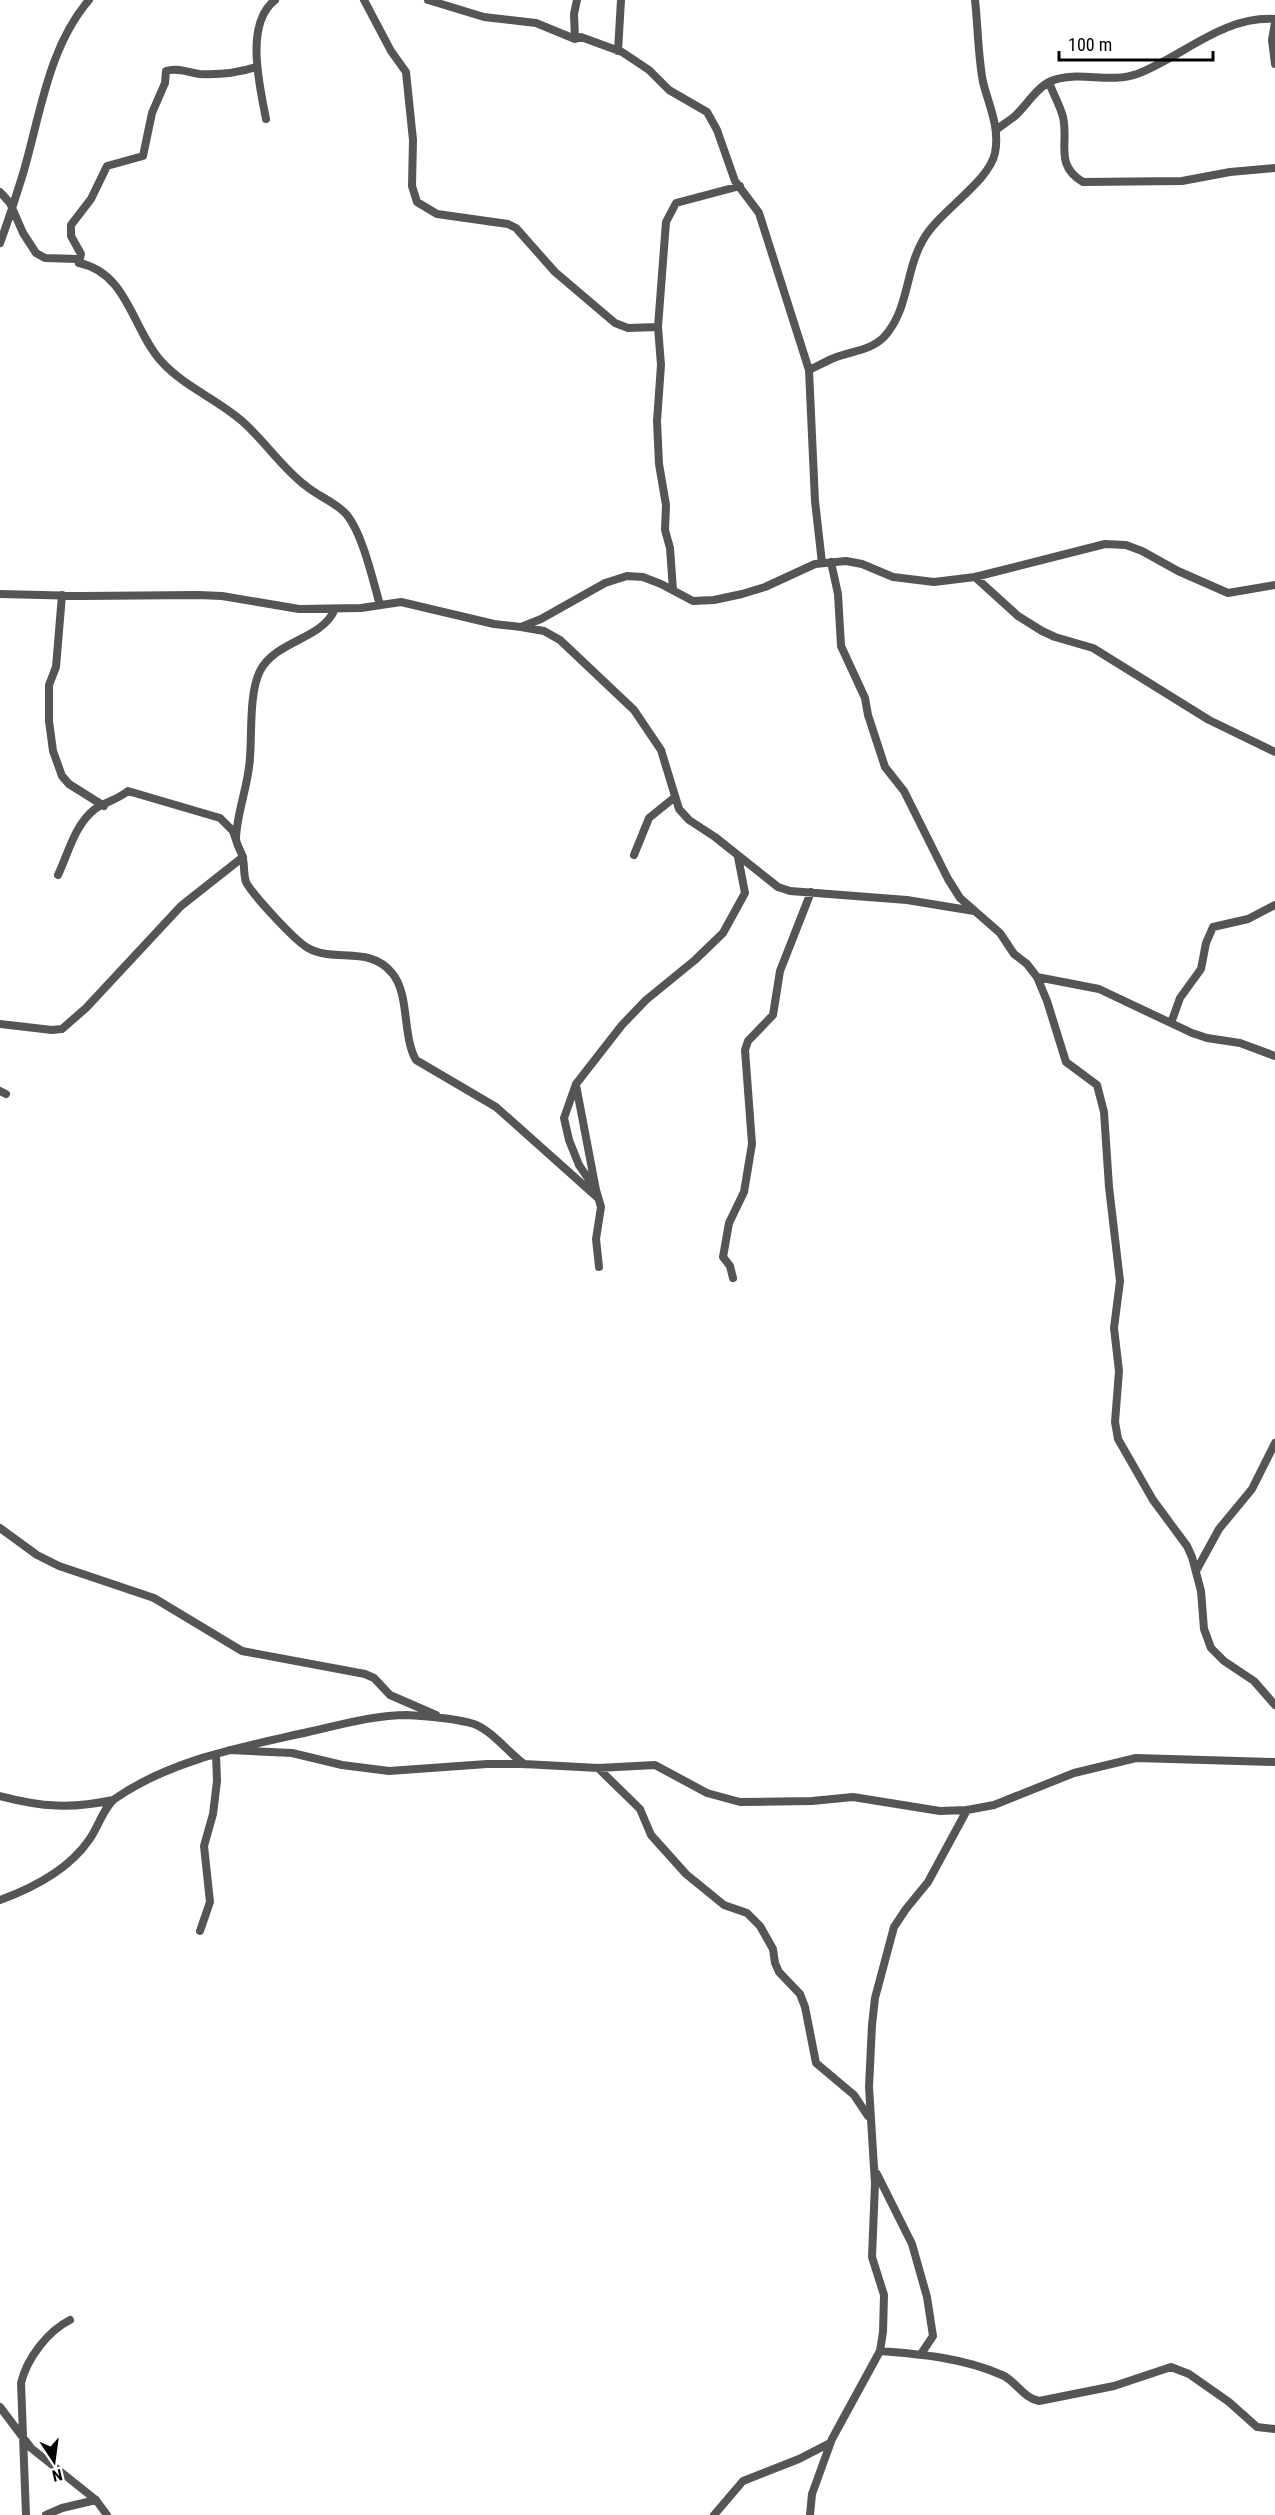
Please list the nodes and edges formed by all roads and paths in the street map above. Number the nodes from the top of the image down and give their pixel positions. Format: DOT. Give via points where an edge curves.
graph roads {
  1 [pos="88,0"];
  2 [pos="275,0"];
  3 [pos="364,0"];
  4 [pos="428,0"];
  5 [pos="577,0"];
  6 [pos="621,0"];
  7 [pos="975,0"];
  8 [pos="1275,21"];
  9 [pos="575,39"];
  10 [pos="618,51"];
  11 [pos="1275,64"];
  12 [pos="256,67"];
  13 [pos="1049,82"];
  14 [pos="266,119"];
  15 [pos="996,130"];
  16 [pos="1275,168"];
  17 [pos="740,186"];
  18 [pos="0,192"];
  19 [pos="12,206"];
  20 [pos="0,243"];
  21 [pos="79,263"];
  22 [pos="658,327"];
  23 [pos="809,370"];
  24 [pos="826,562"];
  25 [pos="975,577"];
  26 [pos="1275,585"];
  27 [pos="673,590"];
  28 [pos="0,594"];
  29 [pos="63,595"];
  30 [pos="380,605"];
  31 [pos="335,609"];
  32 [pos="521,627"];
  33 [pos="1275,752"];
  34 [pos="675,797"];
  35 [pos="104,806"];
  36 [pos="236,840"];
  37 [pos="634,855"];
  38 [pos="243,857"];
  39 [pos="738,857"];
  40 [pos="58,875"];
  41 [pos="811,892"];
  42 [pos="1275,905"];
  43 [pos="974,911"];
  44 [pos="1037,977"];
  45 [pos="1170,1023"];
  46 [pos="0,1024"];
  47 [pos="1275,1056"];
  48 [pos="576,1084"];
  49 [pos="597,1194"];
  50 [pos="599,1267"];
  51 [pos="733,1278"];
  52 [pos="1275,1443"];
  53 [pos="0,1528"];
  54 [pos="1196,1571"];
  55 [pos="1275,1705"];
  56 [pos="449,1721"];
  57 [pos="230,1750"];
  58 [pos="216,1754"];
  59 [pos="1275,1762"];
  60 [pos="524,1764"];
  61 [pos="598,1768"];
  62 [pos="0,1796"];
  63 [pos="113,1800"];
  64 [pos="967,1810"];
  65 [pos="0,1900"];
  66 [pos="200,1931"];
  67 [pos="870,2122"];
  68 [pos="874,2168"];
  69 [pos="70,2320"];
  70 [pos="880,2351"];
  71 [pos="921,2354"];
  72 [pos="0,2407"];
  73 [pos="1275,2429"];
  74 [pos="24,2439"];
  75 [pos="830,2443"];
  76 [pos="96,2500"];
  77 [pos="26,2515"];
  78 [pos="46,2515"];
  79 [pos="108,2515"];
  80 [pos="714,2515"];
  81 [pos="810,2515"];
  1 -- 19 [label="street" via="72,24 54,67"];
  2 -- 12 [label="street" via="262,17"];
  3 -- 22 [label="street" via="406,72 413,140 412,186 417,202 437,214 516,228 555,272 615,323 628,328"];
  4 -- 9 [label="street" via="484,17 536,23"];
  5 -- 9 [label="street"];
  6 -- 10 [label="street"];
  7 -- 15 [label="street" via="983,82"];
  8 -- 11 [label="street"];
  8 -- 13 [label="street" via="1259,18 1214,32 1136,74"];
  9 -- 10 [label="street" via="581,37"];
  10 -- 17 [label="street" via="649,70 669,90 707,112"];
  12 -- 14 [label="street"];
  12 -- 21 [label="street" via="230,74 166,71 143,156 107,166 91,199 71,225 71,236 81,254"];
  13 -- 15 [label="street"];
  13 -- 16 [label="street" via="1064,120 1065,163 1074,177 1083,182 1182,181"];
  15 -- 23 [label="street" via="993,163 923,240 900,314 884,337 870,348"];
  17 -- 22 [label="street" via="676,203 670,212"];
  17 -- 23 [label="street" via="759,213"];
  18 -- 19 [label="street"];
  19 -- 20 [label="street"];
  19 -- 21 [label="street" via="22,233 36,254 77,259"];
  21 -- 30 [label="street" via="92,266 117,287 131,307 141,333 162,362 227,408 291,474 346,514"];
  22 -- 27 [label="street" via="659,464"];
  23 -- 24 [label="street" via="815,501"];
  24 -- 25 [label="street" via="862,564 912,580 934,582"];
  24 -- 27 [label="street" via="742,594 693,600"];
  24 -- 43 [label="street" via="838,594 841,646 865,698 885,767 904,791 948,879"];
  25 -- 26 [label="street" via="1105,544 1142,551 1178,572 1228,593"];
  25 -- 33 [label="street" via="1018,616 1042,631 1093,648 1209,720"];
  27 -- 32 [label="street" via="643,577 620,578"];
  28 -- 29 [label="street"];
  29 -- 31 [label="street" via="222,596 299,609"];
  29 -- 35 [label="street" via="56,667 48,692 53,752 69,784"];
  30 -- 31 [label="street"];
  30 -- 32 [label="street" via="414,604 446,614"];
  31 -- 36 [label="street" via="326,624 286,646 259,673 250,761"];
  32 -- 34 [label="street" via="544,631 560,640 634,710 661,750"];
  34 -- 37 [label="street" via="649,818"];
  34 -- 39 [label="street" via="689,820"];
  35 -- 36 [label="street" via="130,791 220,818"];
  35 -- 40 [label="street" via="87,818 74,837"];
  36 -- 38 [label="street"];
  38 -- 46 [label="street" via="181,906 62,1029"];
  38 -- 49 [label="street" via="247,884 298,942 323,955 357,954 390,970 399,987 416,1060 496,1107"];
  39 -- 41 [label="street" via="778,886"];
  39 -- 48 [label="street" via="745,893 723,933 646,1000"];
  41 -- 43 [label="street" via="907,900"];
  41 -- 51 [label="street" via="780,971 773,1015 748,1041 746,1050 752,1144 744,1192 723,1246 723,1257"];
  42 -- 45 [label="street" via="1248,919 1213,927 1201,969 1180,998"];
  43 -- 44 [label="street" via="1000,933"];
  44 -- 45 [label="street" via="1099,988"];
  44 -- 54 [label="street" via="1066,1062 1097,1085 1104,1112 1120,1281 1114,1328 1119,1371 1116,1433 1153,1500 1187,1546"];
  45 -- 47 [label="street" via="1207,1038 1240,1043"];
  48 -- 49 [label="street"];
  48 -- 49 [label="street" via="564,1118 579,1165"];
  49 -- 50 [label="street"];
  52 -- 54 [label="street" via="1252,1489 1219,1529"];
  53 -- 56 [label="street" via="59,1566 154,1598 242,1651 365,1674 390,1695"];
  54 -- 55 [label="street" via="1203,1629 1211,1648 1254,1681"];
  56 -- 57 [label="street" via="406,1715 363,1720"];
  56 -- 60 [label="street" via="480,1727"];
  57 -- 58 [label="street"];
  57 -- 60 [label="street" via="292,1753 389,1771"];
  58 -- 63 [label="street" via="164,1772"];
  58 -- 66 [label="street" via="213,1814 204,1846 210,1902"];
  59 -- 64 [label="street" via="1136,1758 1074,1773 994,1805"];
  60 -- 61 [label="street"];
  61 -- 64 [label="street" via="655,1765 707,1793 740,1802 853,1797 904,1807"];
  61 -- 67 [label="street" via="640,1809 651,1835 686,1874 724,1905 747,1913 760,1926 773,1949 778,1972 800,1994 816,2063 854,2096"];
  62 -- 63 [label="street" via="63,1808"];
  63 -- 65 [label="street" via="74,1856 51,1875"];
  64 -- 67 [label="street" via="928,1882 894,1927 889,1943 872,2025"];
  67 -- 68 [label="street"];
  68 -- 70 [label="street" via="872,2257 884,2295"];
  68 -- 71 [label="street" via="912,2244 927,2297 933,2336"];
  69 -- 74 [label="street" via="54,2329 24,2373"];
  70 -- 71 [label="street"];
  70 -- 75 [label="street"];
  71 -- 73 [label="street" via="1004,2375 1039,2402 1114,2386 1173,2367 1190,2374 1257,2427"];
  72 -- 74 [label="street"];
  74 -- 76 [label="street"];
  74 -- 77 [label="street"];
  75 -- 80 [label="street" via="743,2481"];
  75 -- 81 [label="street" via="812,2494"];
  76 -- 78 [label="street"];
  76 -- 79 [label="street"];
}
